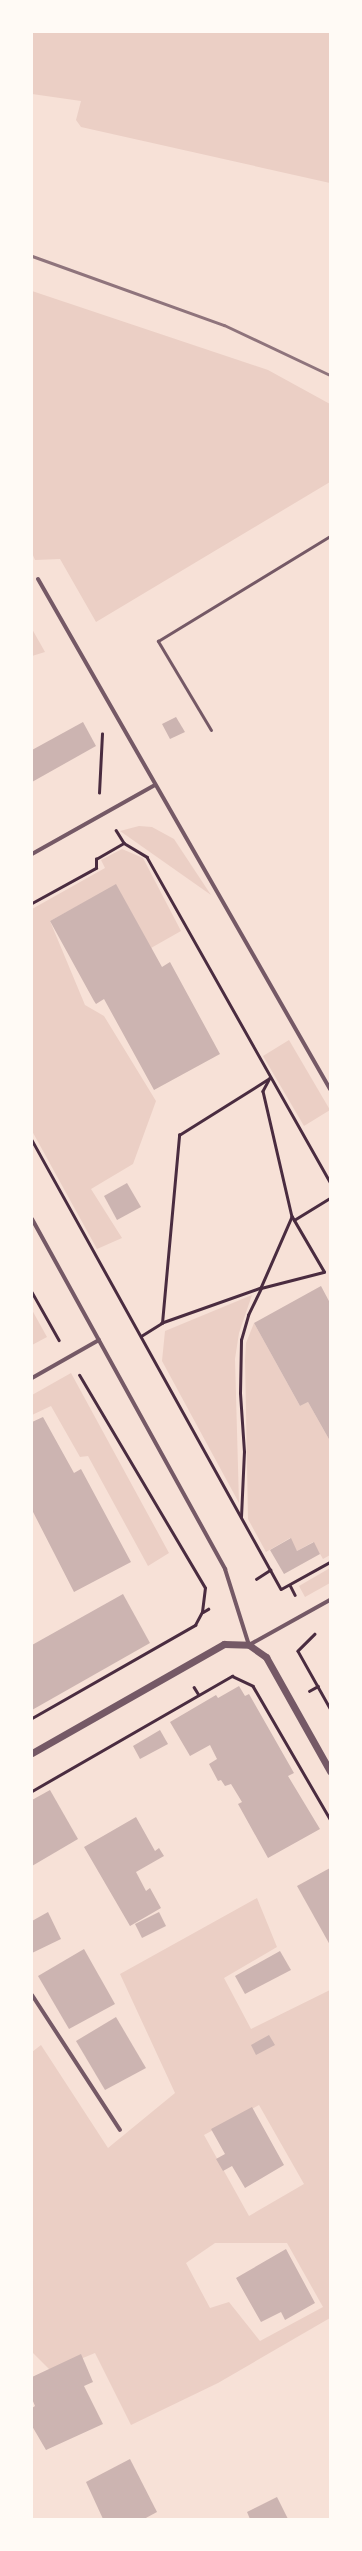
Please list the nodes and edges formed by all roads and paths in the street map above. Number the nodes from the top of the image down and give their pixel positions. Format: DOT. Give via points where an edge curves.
graph roads {
  1 [pos="330,536"];
  2 [pos="38,579"];
  3 [pos="102,730"];
  4 [pos="211,730"];
  5 [pos="155,785"];
  6 [pos="106,812"];
  7 [pos="124,844"];
  8 [pos="32,854"];
  9 [pos="32,903"];
  10 [pos="270,1078"];
  11 [pos="330,1089"];
  12 [pos="32,1140"];
  13 [pos="330,1182"];
  14 [pos="330,1198"];
  15 [pos="293,1218"];
  16 [pos="32,1219"];
  17 [pos="261,1288"];
  18 [pos="32,1292"];
  19 [pos="162,1323"];
  20 [pos="141,1336"];
  21 [pos="99,1340"];
  22 [pos="68,1357"];
  23 [pos="32,1378"];
  24 [pos="241,1518"];
  25 [pos="330,1562"];
  26 [pos="270,1570"];
  27 [pos="256,1579"];
  28 [pos="290,1585"];
  29 [pos="330,1600"];
  30 [pos="298,1602"];
  31 [pos="208,1609"];
  32 [pos="202,1612"];
  33 [pos="315,1634"];
  34 [pos="249,1645"];
  35 [pos="194,1685"];
  36 [pos="318,1686"];
  37 [pos="307,1692"];
  38 [pos="199,1695"];
  39 [pos="330,1708"];
  40 [pos="32,1718"];
  41 [pos="32,1753"];
  42 [pos="330,1771"];
  43 [pos="32,1791"];
  44 [pos="330,1819"];
  45 [pos="32,1995"];
  46 [pos="120,2130"];
  1 -- 4 [label="lane" via="158,641"];
  2 -- 5 [label="street"];
  3 -- 6 [label="path" via="99,795"];
  5 -- 6 [label="street"];
  5 -- 11 [label="street"];
  6 -- 7 [label="path"];
  6 -- 8 [label="street"];
  7 -- 9 [label="path" via="96,859 96,868"];
  7 -- 10 [label="path" via="147,857"];
  10 -- 13 [label="path"];
  10 -- 15 [label="path" via="263,1091"];
  10 -- 19 [label="path" via="179,1135"];
  12 -- 20 [label="path"];
  14 -- 15 [label="path"];
  15 -- 17 [label="path"];
  15 -- 17 [label="path" via="324,1272"];
  16 -- 21 [label="street"];
  17 -- 19 [label="path"];
  17 -- 24 [label="path" via="248,1315 241,1340 240,1393 244,1452"];
  18 -- 22 [label="path"];
  19 -- 20 [label="path"];
  20 -- 24 [label="path"];
  21 -- 22 [label="street"];
  21 -- 34 [label="street" via="225,1569"];
  22 -- 23 [label="street"];
  22 -- 32 [label="path" via="204,1588"];
  24 -- 26 [label="path"];
  25 -- 28 [label="path"];
  26 -- 27 [label="path"];
  26 -- 28 [label="path" via="281,1589"];
  28 -- 30 [label="path"];
  29 -- 34 [label="street"];
  31 -- 32 [label="path"];
  32 -- 40 [label="path" via="195,1625"];
  33 -- 36 [label="path" via="298,1651"];
  34 -- 41 [label="street" via="224,1644"];
  34 -- 42 [label="street" via="266,1657"];
  35 -- 38 [label="path"];
  36 -- 37 [label="path"];
  36 -- 39 [label="path"];
  38 -- 43 [label="path"];
  38 -- 44 [label="path" via="232,1676 253,1686"];
  45 -- 46 [label="street"];
}
